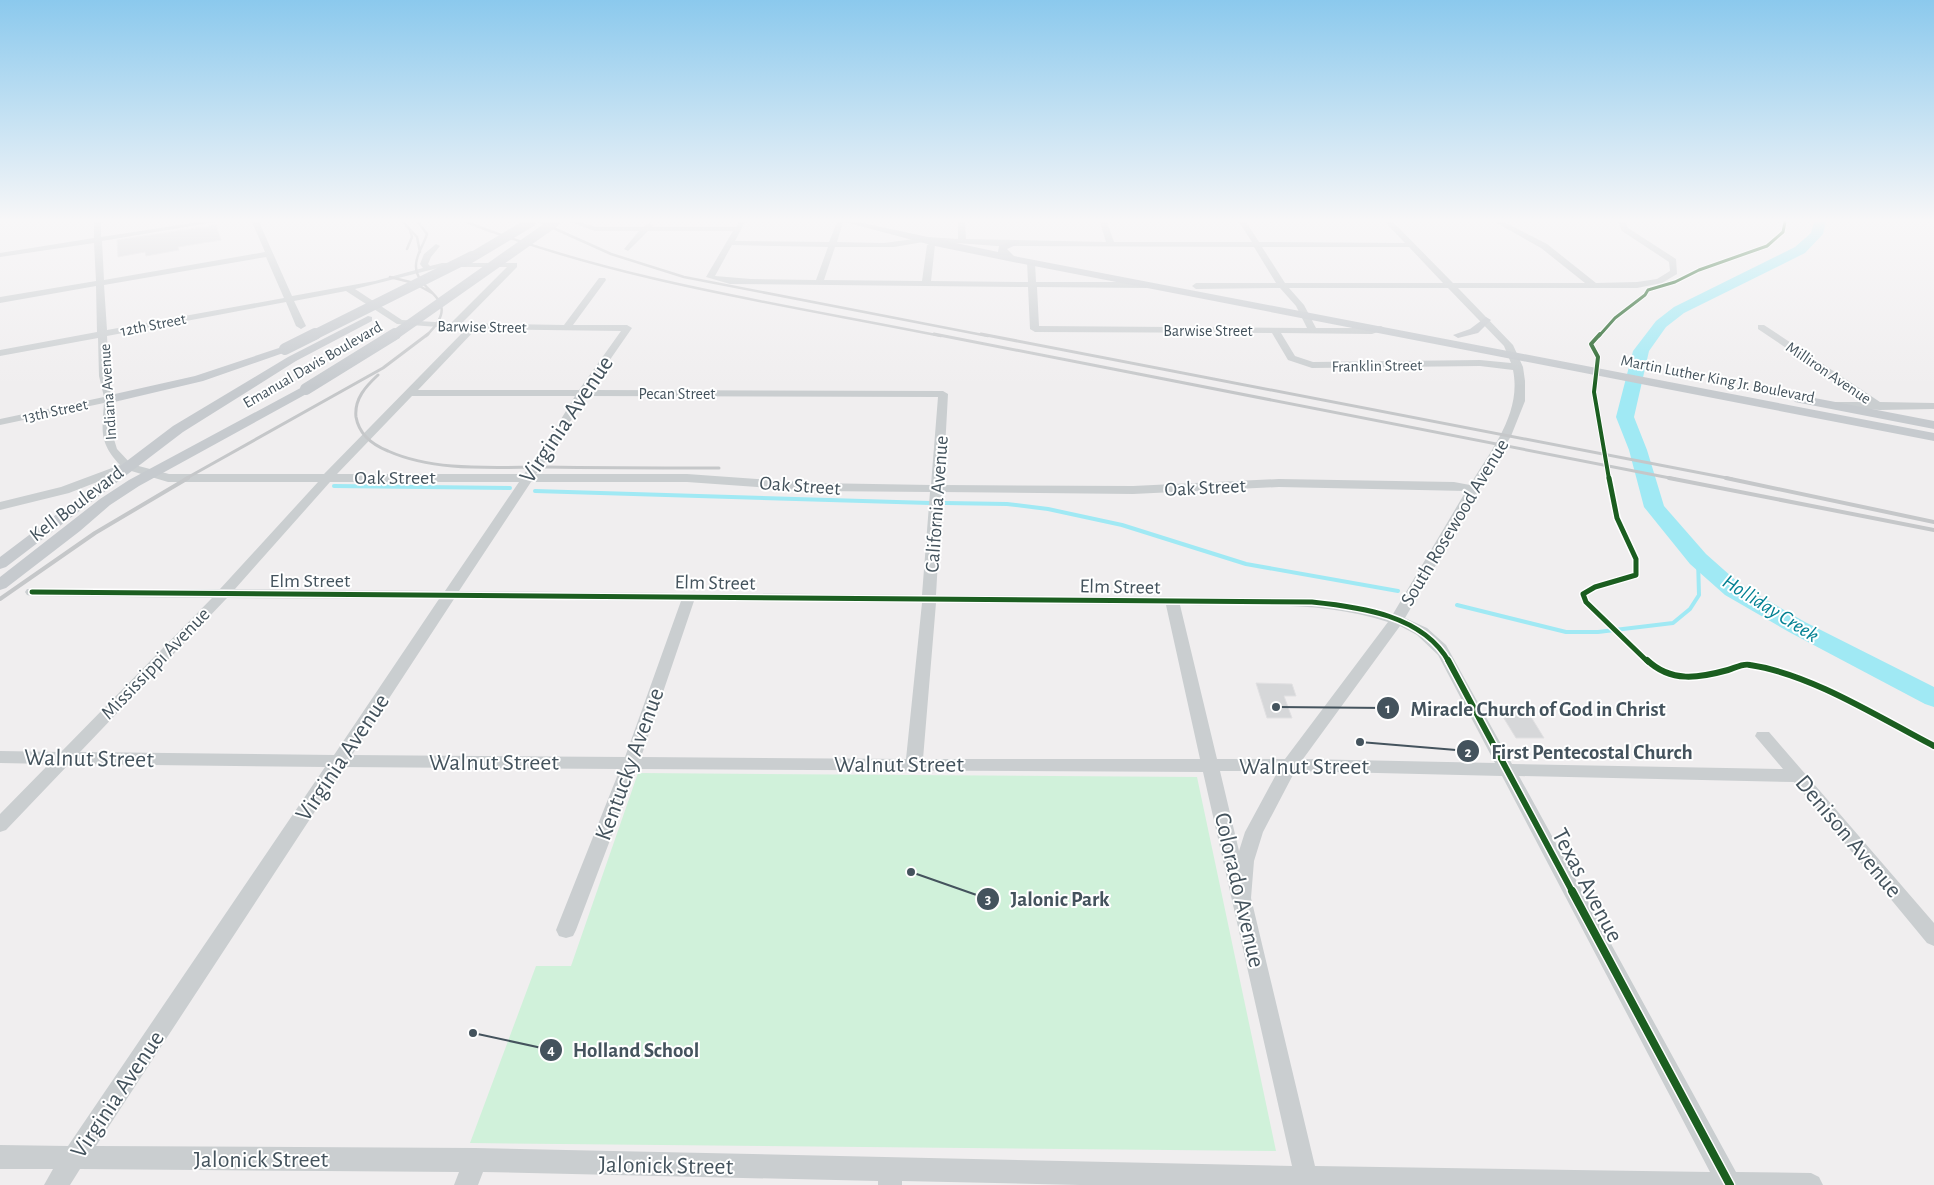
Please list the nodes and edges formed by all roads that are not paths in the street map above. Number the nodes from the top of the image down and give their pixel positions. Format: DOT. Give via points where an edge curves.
graph roads {
  1 [pos="101,277"];
  2 [pos="134,277"];
  3 [pos="279,277"];
  4 [pos="396,277"];
  5 [pos="429,277"];
  6 [pos="441,277"];
  7 [pos="477,277"];
  8 [pos="502,277"];
  9 [pos="712,277"];
  10 [pos="821,277"];
  11 [pos="926,277"];
  12 [pos="1032,277"];
  13 [pos="1107,277"];
  14 [pos="1152,277"];
  15 [pos="1277,277"];
  16 [pos="1443,277"];
  17 [pos="1584,277"];
  18 [pos="1665,277"];
  19 [pos="602,280"];
  20 [pos="101,283"];
  21 [pos="819,283"];
  22 [pos="1033,283"];
  23 [pos="926,284"];
  24 [pos="1146,285"];
  25 [pos="1196,286"];
  26 [pos="1282,286"];
  27 [pos="1451,286"];
  28 [pos="1595,286"];
  29 [pos="347,288"];
  30 [pos="288,298"];
  31 [pos="0,300"];
  32 [pos="1302,309"];
  33 [pos="1486,320"];
  34 [pos="300,326"];
  35 [pos="454,326"];
  36 [pos="474,326"];
  37 [pos="1761,326"];
  38 [pos="567,327"];
  39 [pos="627,328"];
  40 [pos="1385,330"];
  41 [pos="1275,331"];
  42 [pos="1313,331"];
  43 [pos="103,333"];
  44 [pos="1460,340"];
  45 [pos="0,353"];
  46 [pos="1513,354"];
  47 [pos="1579,363"];
  48 [pos="1461,364"];
  49 [pos="1695,385"];
  50 [pos="306,389"];
  51 [pos="411,393"];
  52 [pos="582,393"];
  53 [pos="943,394"];
  54 [pos="110,399"];
  55 [pos="1830,405"];
  56 [pos="1880,406"];
  57 [pos="1934,406"];
  58 [pos="0,422"];
  59 [pos="1934,425"];
  60 [pos="1934,437"];
  61 [pos="127,466"];
  62 [pos="153,474"];
  63 [pos="329,476"];
  64 [pos="528,477"];
  65 [pos="938,489"];
  66 [pos="1475,489"];
  67 [pos="0,506"];
  68 [pos="0,564"];
  69 [pos="0,585"];
  70 [pos="32,592"];
  71 [pos="223,594"];
  72 [pos="449,596"];
  73 [pos="689,597"];
  74 [pos="929,599"];
  75 [pos="1172,602"];
  76 [pos="1396,620"];
  77 [pos="1763,736"];
  78 [pos="0,757"];
  79 [pos="65,757"];
  80 [pos="338,761"];
  81 [pos="631,763"];
  82 [pos="914,764"];
  83 [pos="1290,764"];
  84 [pos="1210,765"];
  85 [pos="1505,769"];
  86 [pos="1798,776"];
  87 [pos="0,825"];
  88 [pos="1241,898"];
  89 [pos="566,930"];
  90 [pos="1934,937"];
  91 [pos="0,1157"];
  92 [pos="74,1158"];
  93 [pos="475,1160"];
  94 [pos="890,1177"];
  95 [pos="1308,1182"];
  96 [pos="1729,1184"];
  97 [pos="56,1185"];
  98 [pos="466,1185"];
  99 [pos="1811,1185"];
  1 -- 20 [label="street, Indiana Avenue"];
  2 -- 20 [label="street"];
  3 -- 30 [label="street"];
  4 -- 29 [label="street, 12th Street"];
  5 -- 54 [label="main road, bridge" via="244,367"];
  6 -- 61 [label="main road, Emanual Davis Boulevard, bridge" via="222,400"];
  7 -- 50 [label="main road, Emanual Davis Boulevard, bridge" via="399,332"];
  8 -- 35 [label="street, 12th Street"];
  9 -- 21 [label="street" via="740,282"];
  10 -- 21 [label="street"];
  11 -- 23 [label="street"];
  12 -- 22 [label="street"];
  13 -- 24 [label="main road, Martin Luther King Jr. Boulevard"];
  14 -- 25 [label="main road, Martin Luther King Jr. Boulevard"];
  15 -- 26 [label="street"];
  16 -- 27 [label="street"];
  17 -- 28 [label="street"];
  18 -- 28 [label="street" via="1637,285"];
  19 -- 38 [label="street"];
  20 -- 31 [label="street"];
  20 -- 43 [label="street, Indiana Avenue"];
  21 -- 23 [label="street"];
  22 -- 23 [label="street"];
  22 -- 24 [label="street"];
  22 -- 41 [label="street, Barwise Street" via="1034,329"];
  24 -- 32 [label="main road, Martin Luther King Jr. Boulevard"];
  25 -- 26 [label="street"];
  25 -- 32 [label="main road, Martin Luther King Jr. Boulevard"];
  26 -- 27 [label="street"];
  26 -- 32 [label="street"];
  27 -- 28 [label="street"];
  27 -- 33 [label="street"];
  29 -- 30 [label="street, 12th Street"];
  29 -- 35 [label="street, Barwise Street" via="395,320"];
  30 -- 34 [label="street"];
  30 -- 43 [label="street, 12th Street"];
  32 -- 40 [label="main road, Martin Luther King Jr. Boulevard"];
  32 -- 42 [label="street"];
  32 -- 44 [label="main road, Martin Luther King Jr. Boulevard"];
  33 -- 44 [label="main road"];
  33 -- 46 [label="street"];
  35 -- 36 [label="street, Barwise Street"];
  36 -- 38 [label="street, Barwise Street"];
  36 -- 51 [label="street, Mississippi Avenue"];
  37 -- 56 [label="street, Milliron Avenue"];
  38 -- 39 [label="street, Barwise Street"];
  39 -- 52 [label="street, Virginia Avenue"];
  40 -- 42 [label="street, Barwise Street"];
  40 -- 44 [label="main road, Martin Luther King Jr. Boulevard"];
  40 -- 46 [label="main road" via="1428,334"];
  41 -- 42 [label="street, Barwise Street"];
  41 -- 48 [label="street, Franklin Street" via="1287,354 1294,360 1320,365"];
  43 -- 45 [label="street, 12th Street"];
  43 -- 54 [label="street, Indiana Avenue" via="104,376"];
  44 -- 46 [label="main road, Martin Luther King Jr. Boulevard"];
  44 -- 48 [label="street"];
  46 -- 47 [label="main road, Martin Luther King Jr. Boulevard"];
  46 -- 48 [label="street, Franklin Street"];
  46 -- 66 [label="street, South Rosewood Avenue" via="1522,394 1520,404 1506,436"];
  47 -- 49 [label="main road, Martin Luther King Jr. Boulevard"];
  49 -- 55 [label="main road, Martin Luther King Jr. Boulevard"];
  49 -- 60 [label="main road, Martin Luther King Jr. Boulevard"];
  50 -- 62 [label="main road, Emanual Davis Boulevard"];
  51 -- 52 [label="street, Pecan Street"];
  51 -- 63 [label="street, Mississippi Avenue"];
  52 -- 53 [label="street, Pecan Street"];
  52 -- 64 [label="street, Virginia Avenue" via="559,434"];
  53 -- 65 [label="street, California Avenue"];
  54 -- 58 [label="street, 13th Street"];
  54 -- 61 [label="street, Indiana Avenue" via="107,436 112,450"];
  55 -- 56 [label="street, Milliron Avenue"];
  55 -- 59 [label="main road, Martin Luther King Jr. Boulevard"];
  56 -- 57 [label="street"];
  61 -- 62 [label="street, Oak Street"];
  61 -- 67 [label="street" via="66,490"];
  61 -- 68 [label="main road, Kell Boulevard"];
  62 -- 63 [label="street, Oak Street" via="168,478"];
  62 -- 69 [label="main road, Kell Boulevard" via="105,502"];
  63 -- 64 [label="street, Oak Street"];
  63 -- 71 [label="street, Mississippi Avenue"];
  64 -- 65 [label="street, Oak Street" via="708,479 815,487"];
  64 -- 72 [label="street, Virginia Avenue"];
  65 -- 66 [label="street, Oak Street" via="1133,490 1298,483"];
  65 -- 74 [label="street, California Avenue"];
  66 -- 76 [label="street, South Rosewood Avenue"];
  70 -- 71 [label="street, Elm Street"];
  71 -- 72 [label="street, Elm Street"];
  71 -- 79 [label="street, Mississippi Avenue"];
  72 -- 73 [label="street, Elm Street"];
  72 -- 80 [label="street, Virginia Avenue"];
  73 -- 74 [label="street, Elm Street"];
  73 -- 81 [label="street, Kentucky Avenue"];
  74 -- 75 [label="street, Elm Street"];
  74 -- 82 [label="street, California Avenue"];
  75 -- 76 [label="street, Elm Street" via="1339,604"];
  75 -- 84 [label="street, Colorado Avenue"];
  76 -- 83 [label="street, South Rosewood Avenue"];
  76 -- 85 [label="street, Texas Avenue" via="1420,631 1441,647"];
  77 -- 86 [label="street, Denison Avenue"];
  78 -- 79 [label="street, Walnut Street"];
  79 -- 80 [label="street, Walnut Street"];
  79 -- 87 [label="street, Mississippi Avenue"];
  80 -- 81 [label="street, Walnut Street"];
  80 -- 92 [label="street, Virginia Avenue"];
  81 -- 82 [label="street, Walnut Street"];
  81 -- 89 [label="street, Kentucky Avenue"];
  82 -- 84 [label="street, Walnut Street"];
  83 -- 84 [label="street, Walnut Street"];
  83 -- 85 [label="street, Walnut Street"];
  83 -- 88 [label="street, South Rosewood Avenue" via="1254,832 1245,861"];
  84 -- 88 [label="street, Colorado Avenue"];
  85 -- 86 [label="street, Walnut Street"];
  85 -- 96 [label="street, Texas Avenue"];
  86 -- 90 [label="street, Denison Avenue"];
  88 -- 95 [label="street, Colorado Avenue"];
  91 -- 92 [label="street, Jalonick Street"];
  92 -- 93 [label="street, Jalonick Street"];
  92 -- 97 [label="street, Virginia Avenue"];
  93 -- 94 [label="street, Jalonick Street"];
  93 -- 98 [label="street"];
  94 -- 95 [label="street, Jalonick Street"];
  95 -- 96 [label="street, Jalonick Street"];
  96 -- 99 [label="street, Jalonick Street"];
}
